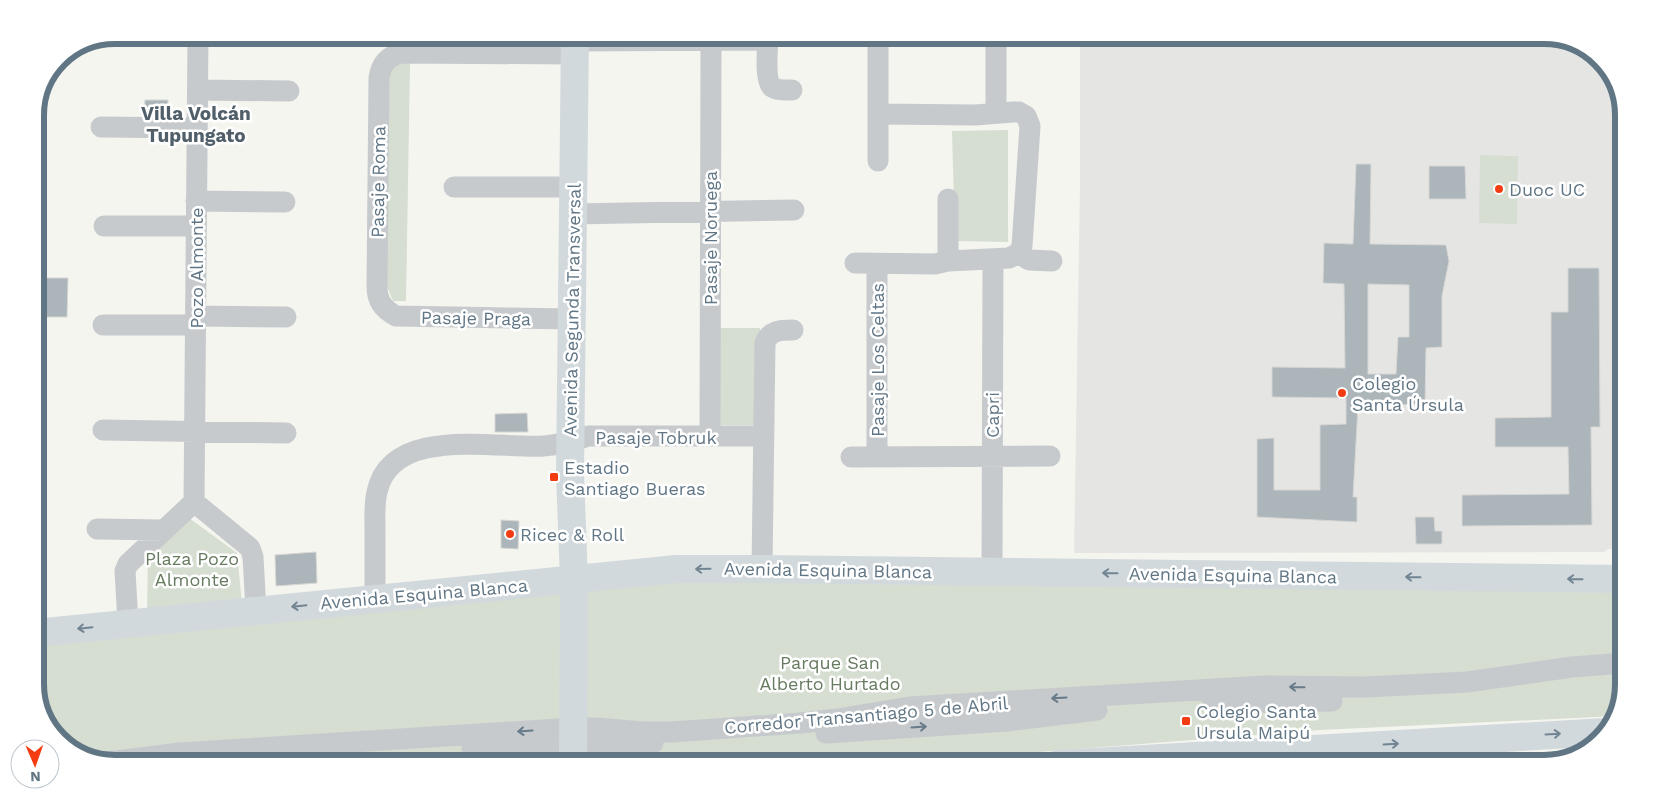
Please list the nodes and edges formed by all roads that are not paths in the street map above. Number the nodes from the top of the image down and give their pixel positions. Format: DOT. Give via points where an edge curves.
graph roads {
  1 [pos="198,44"];
  2 [pos="556,44"];
  3 [pos="575,44"];
  4 [pos="711,44"];
  5 [pos="768,44"];
  6 [pos="878,44"];
  7 [pos="996,44"];
  8 [pos="198,90"];
  9 [pos="792,90"];
  10 [pos="289,91"];
  11 [pos="996,112"];
  12 [pos="878,114"];
  13 [pos="101,127"];
  14 [pos="197,128"];
  15 [pos="878,161"];
  16 [pos="454,187"];
  17 [pos="948,199"];
  18 [pos="573,200"];
  19 [pos="196,201"];
  20 [pos="285,202"];
  21 [pos="794,210"];
  22 [pos="710,212"];
  23 [pos="104,226"];
  24 [pos="196,226"];
  25 [pos="1019,253"];
  26 [pos="993,259"];
  27 [pos="948,261"];
  28 [pos="1052,261"];
  29 [pos="855,263"];
  30 [pos="877,264"];
  31 [pos="383,307"];
  32 [pos="286,317"];
  33 [pos="572,319"];
  34 [pos="195,320"];
  35 [pos="102,325"];
  36 [pos="793,330"];
  37 [pos="103,430"];
  38 [pos="195,432"];
  39 [pos="286,433"];
  40 [pos="710,436"];
  41 [pos="764,436"];
  42 [pos="570,442"];
  43 [pos="877,456"];
  44 [pos="992,456"];
  45 [pos="1050,456"];
  46 [pos="851,457"];
  47 [pos="194,502"];
  48 [pos="97,529"];
  49 [pos="164,530"];
  50 [pos="762,569"];
  51 [pos="992,572"];
  52 [pos="1615,579"];
  53 [pos="574,580"];
  54 [pos="375,599"];
  55 [pos="256,610"];
  56 [pos="128,623"];
  57 [pos="44,632"];
  58 [pos="1615,664"];
  59 [pos="1615,675"];
  60 [pos="1596,733"];
  61 [pos="574,747"];
  62 [pos="164,755"];
  63 [pos="365,755"];
  64 [pos="1342,755"];
  1 -- 8 [label="street, Pozo Almonte"];
  2 -- 31 [label="street, Pasaje Roma" via="408,52 388,58 379,78 377,286"];
  3 -- 18 [label="main road, Avenida Segunda Transversal"];
  4 -- 22 [label="street, Pasaje Noruega"];
  5 -- 9 [label="street" via="770,83 777,89"];
  6 -- 12 [label="street"];
  7 -- 11 [label="street"];
  8 -- 10 [label="street"];
  8 -- 14 [label="street, Pozo Almonte"];
  11 -- 12 [label="street" via="975,115"];
  11 -- 25 [label="street" via="1019,112 1029,121"];
  12 -- 15 [label="street"];
  13 -- 14 [label="street"];
  14 -- 19 [label="street, Pozo Almonte"];
  16 -- 18 [label="street"];
  17 -- 27 [label="street"];
  18 -- 22 [label="street"];
  18 -- 33 [label="main road, Avenida Segunda Transversal"];
  19 -- 20 [label="street"];
  19 -- 24 [label="street, Pozo Almonte"];
  21 -- 22 [label="street"];
  22 -- 40 [label="street, Pasaje Noruega"];
  23 -- 24 [label="street"];
  24 -- 34 [label="street, Pozo Almonte"];
  25 -- 26 [label="street, Pasaje Los Celtas" via="1012,258"];
  25 -- 28 [label="street" via="1029,260"];
  26 -- 27 [label="street, Pasaje Los Celtas"];
  26 -- 44 [label="street, Capri"];
  27 -- 30 [label="street, Pasaje Los Celtas"];
  29 -- 30 [label="street, Pasaje Los Celtas"];
  30 -- 43 [label="street, Pasaje Los Celtas"];
  31 -- 33 [label="street, Pasaje Praga" via="396,316 404,317"];
  32 -- 34 [label="street"];
  33 -- 42 [label="main road, Avenida Segunda Transversal"];
  34 -- 35 [label="street"];
  34 -- 38 [label="street, Pozo Almonte"];
  36 -- 41 [label="street" via="776,331 765,343"];
  37 -- 38 [label="street"];
  38 -- 39 [label="street"];
  38 -- 47 [label="street, Pozo Almonte"];
  40 -- 41 [label="street, Pasaje Tobruk"];
  40 -- 42 [label="street, Pasaje Tobruk" via="588,436"];
  41 -- 50 [label="street"];
  42 -- 53 [label="main road, Avenida Segunda Transversal"];
  42 -- 54 [label="street, Pasaje Tobruk" via="544,446 446,445 413,452 394,462 382,477 376,494"];
  43 -- 44 [label="street, Pasaje Los Celtas"];
  43 -- 46 [label="street, Pasaje Los Celtas"];
  44 -- 45 [label="street, Pasaje Los Celtas"];
  44 -- 51 [label="street, Capri"];
  47 -- 49 [label="street"];
  47 -- 55 [label="street" via="250,548 254,562"];
  48 -- 49 [label="street"];
  49 -- 56 [label="street" via="126,568"];
  50 -- 51 [label="main road, Avenida Esquina Blanca"];
  50 -- 53 [label="main road, Avenida Esquina Blanca, one-way" via="676,570"];
  52 -- 51 [label="main road, Avenida Esquina Blanca, one-way"];
  53 -- 54 [label="main road, Avenida Esquina Blanca"];
  53 -- 61 [label="main road, Avenida Segunda Transversal"];
  54 -- 55 [label="main road, Avenida Esquina Blanca, one-way"];
  55 -- 56 [label="main road, Avenida Esquina Blanca"];
  56 -- 57 [label="main road, Avenida Esquina Blanca, one-way"];
  58 -- 61 [label="street, Corredor Transantiago 5 de Abril, one-way" via="1467,682 1365,687 1265,686 910,708 800,723 642,732"];
  61 -- 59 [label="street, Corredor Transantiago 5 de Abril, one-way" via="981,723 1167,705 1376,699"];
  64 -- 60 [label="main road, one-way"];
  61 -- 62 [label="street, Corredor Transantiago 5 de Abril, one-way"];
  61 -- 63 [label="street, Corredor Transantiago 5 de Abril" via="534,750 481,747"];
}
